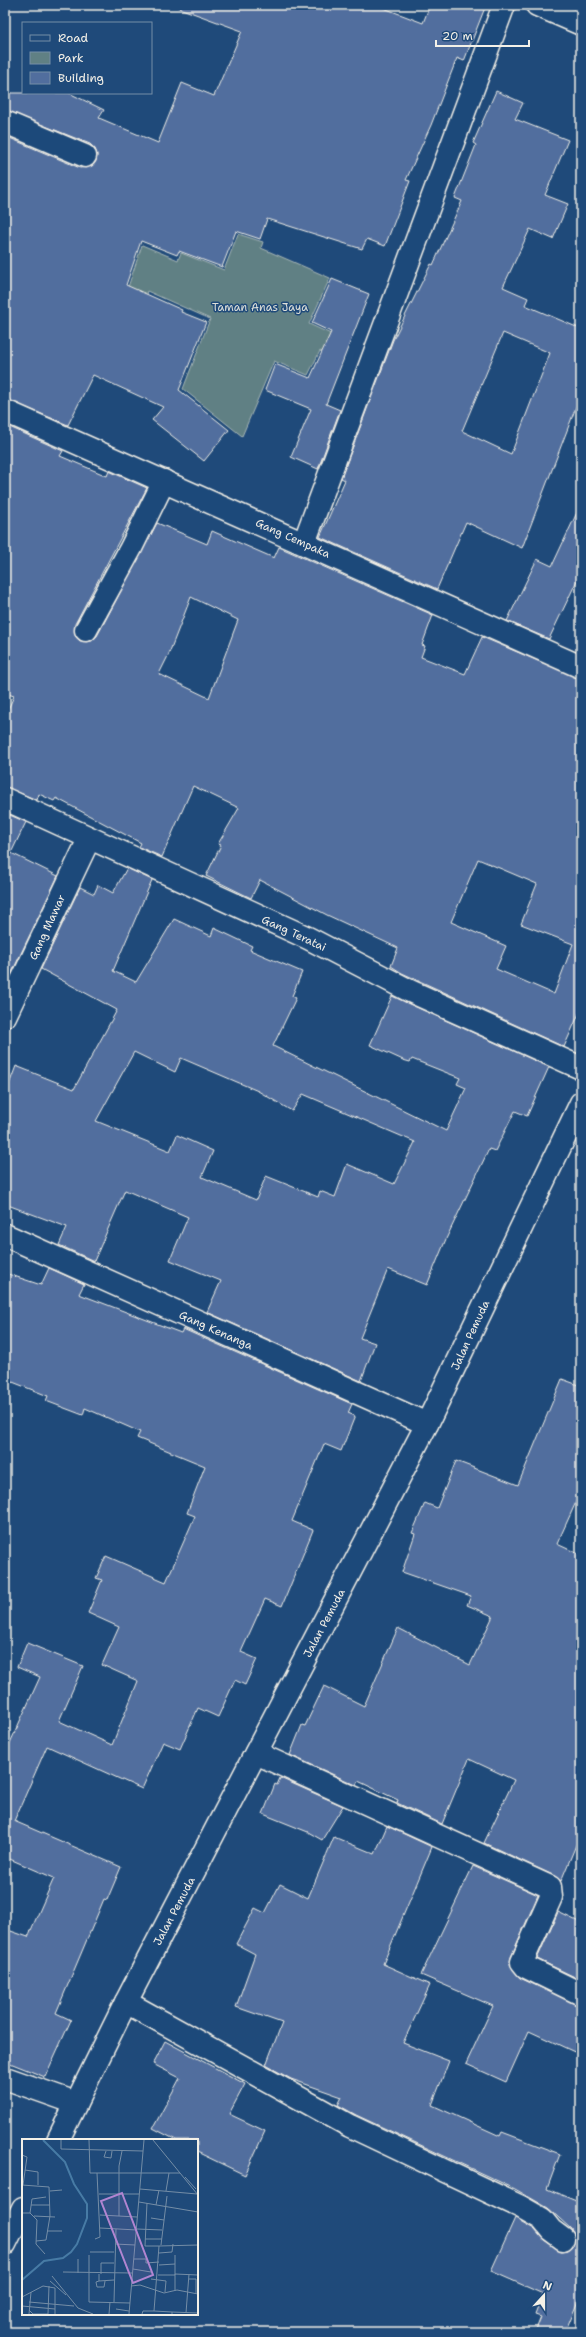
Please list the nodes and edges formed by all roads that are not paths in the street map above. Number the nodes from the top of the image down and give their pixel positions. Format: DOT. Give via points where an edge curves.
graph roads {
  1 [pos="504,5"];
  2 [pos="537,5"];
  3 [pos="581,24"];
  4 [pos="5,122"];
  5 [pos="85,156"];
  6 [pos="5,411"];
  7 [pos="164,481"];
  8 [pos="304,543"];
  9 [pos="86,630"];
  10 [pos="581,667"];
  11 [pos="5,799"];
  12 [pos="89,839"];
  13 [pos="5,1016"];
  14 [pos="581,1068"];
  15 [pos="581,1103"];
  16 [pos="5,1235"];
  17 [pos="428,1424"];
  18 [pos="256,1753"];
  19 [pos="581,1994"];
  20 [pos="126,2002"];
  21 [pos="5,2078"];
  22 [pos="76,2103"];
  23 [pos="58,2139"];
  24 [pos="22,2210"];
  25 [pos="564,2239"];
  26 [pos="5,2242"];
  1 -- 8 [label="street"];
  2 -- 3 [label="street"];
  4 -- 5 [label="street"];
  6 -- 7 [label="street, Gang Cempaka"];
  7 -- 8 [label="street, Gang Cempaka"];
  7 -- 9 [label="street"];
  8 -- 10 [label="street, Gang Cempaka"];
  11 -- 12 [label="street, Gang Teratai"];
  12 -- 13 [label="street, Gang Mawar"];
  12 -- 14 [label="street, Gang Teratai" via="308,938 410,991"];
  15 -- 17 [label="street, Jalan Pemuda"];
  16 -- 17 [label="street, Gang Kenanga"];
  17 -- 18 [label="street, Jalan Pemuda"];
  18 -- 19 [label="street" via="550,1887 551,1897 522,1962 526,1967"];
  18 -- 20 [label="street, Jalan Pemuda"];
  20 -- 22 [label="street, Jalan Pemuda"];
  20 -- 25 [label="street" via="350,2126 522,2207 542,2219 551,2230"];
  21 -- 22 [label="street"];
  22 -- 23 [label="street, Jalan Pemuda"];
  24 -- 26 [label="street"];
}
